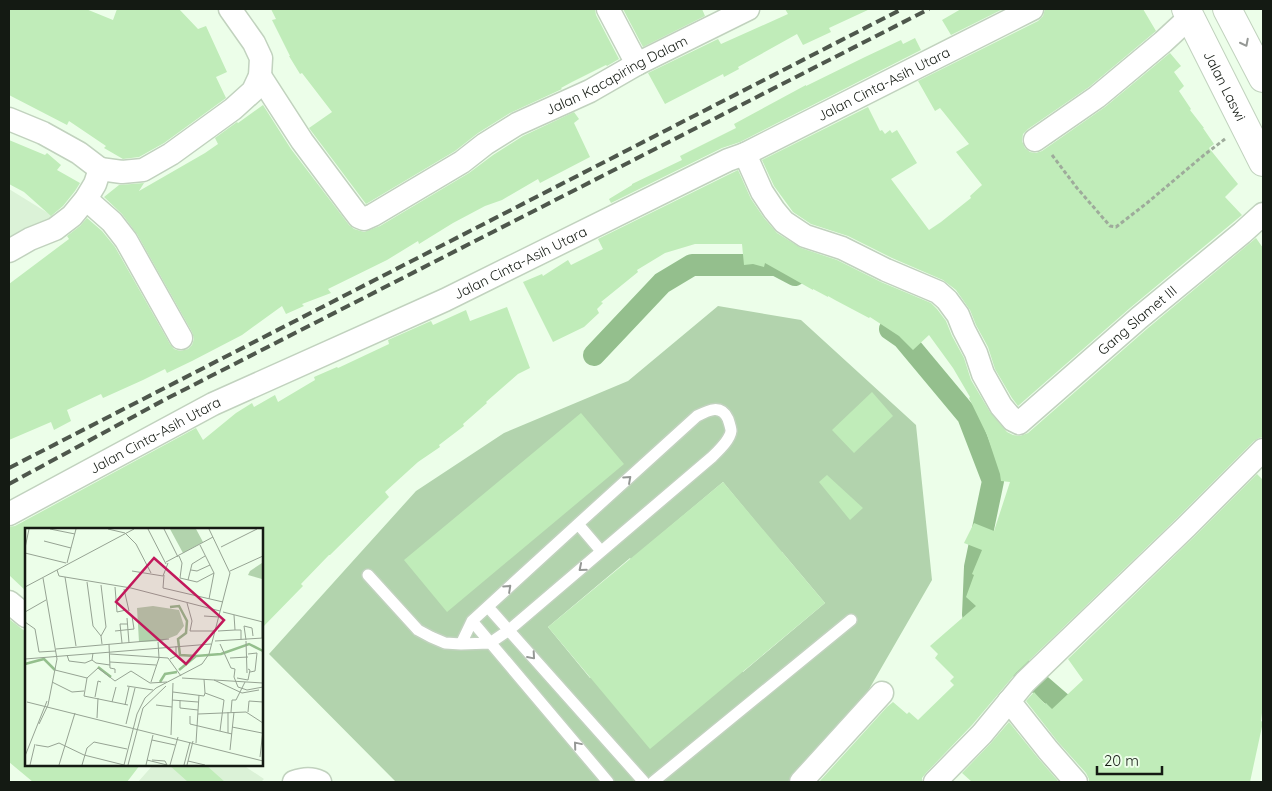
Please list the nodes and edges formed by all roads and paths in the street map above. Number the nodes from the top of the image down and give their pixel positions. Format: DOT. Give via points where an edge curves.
graph roads {
  1 [pos="230,9"];
  2 [pos="608,9"];
  3 [pos="748,9"];
  4 [pos="1032,9"];
  5 [pos="1227,9"];
  6 [pos="1188,13"];
  7 [pos="637,64"];
  8 [pos="260,76"];
  9 [pos="1263,78"];
  10 [pos="9,119"];
  11 [pos="1244,126"];
  12 [pos="1035,140"];
  13 [pos="744,154"];
  14 [pos="1263,162"];
  15 [pos="100,169"];
  16 [pos="86,199"];
  17 [pos="1263,214"];
  18 [pos="9,251"];
  19 [pos="181,338"];
  20 [pos="1263,450"];
  21 [pos="9,514"];
  22 [pos="578,524"];
  23 [pos="601,551"];
  24 [pos="368,575"];
  25 [pos="9,602"];
  26 [pos="488,606"];
  27 [pos="25,615"];
  28 [pos="851,620"];
  29 [pos="472,621"];
  30 [pos="508,630"];
  31 [pos="490,643"];
  32 [pos="461,644"];
  33 [pos="882,693"];
  34 [pos="1010,701"];
  35 [pos="294,782"];
  36 [pos="320,782"];
  37 [pos="608,782"];
  38 [pos="644,782"];
  39 [pos="653,782"];
  40 [pos="801,782"];
  41 [pos="935,782"];
  42 [pos="1076,782"];
  1 -- 8 [label="street" via="261,58"];
  2 -- 7 [label="street"];
  3 -- 7 [label="street, Jalan Kacapiring Dalam"];
  4 -- 13 [label="street, Jalan Cinta-Asih Utara"];
  5 -- 9 [label="main road, one-way"];
  6 -- 11 [label="main road, Jalan Laswi"];
  6 -- 12 [label="street" via="1163,42 1097,96"];
  7 -- 8 [label="street, Jalan Kacapiring Dalam" via="590,91 517,124 462,162 364,219 359,217 302,141"];
  8 -- 15 [label="street" via="253,91 233,109 171,154 143,170"];
  10 -- 15 [label="street" via="43,132 79,152"];
  11 -- 12 [label="path" via="1116,227 1110,226 1048,151"];
  11 -- 14 [label="main road, Jalan Laswi"];
  13 -- 17 [label="street, Gang Slamet III" via="762,192 784,222 805,236 842,248 938,292 947,300 958,315 983,374 1001,406 1019,423"];
  13 -- 21 [label="street, Jalan Cinta-Asih Utara" via="445,300 223,400"];
  15 -- 16 [label="street"];
  16 -- 18 [label="street" via="55,229"];
  16 -- 19 [label="street" via="112,222 126,240"];
  20 -- 34 [label="street" via="1025,682"];
  22 -- 23 [label="lane"];
  22 -- 23 [label="lane, one-way" via="697,416 715,409 725,413 731,431 725,444"];
  26 -- 22 [label="lane, one-way"];
  23 -- 30 [label="lane, one-way"];
  24 -- 32 [label="lane" via="418,630 444,643"];
  25 -- 27 [label="street"];
  26 -- 29 [label="lane"];
  26 -- 30 [label="lane"];
  28 -- 39 [label="lane"];
  29 -- 31 [label="lane"];
  29 -- 32 [label="lane"];
  30 -- 31 [label="lane"];
  30 -- 38 [label="lane, one-way"];
  31 -- 32 [label="lane"];
  37 -- 31 [label="lane, one-way"];
  33 -- 40 [label="street"];
  34 -- 41 [label="street"];
  34 -- 42 [label="street"];
  35 -- 36 [label="street" via="302,779"];
}
